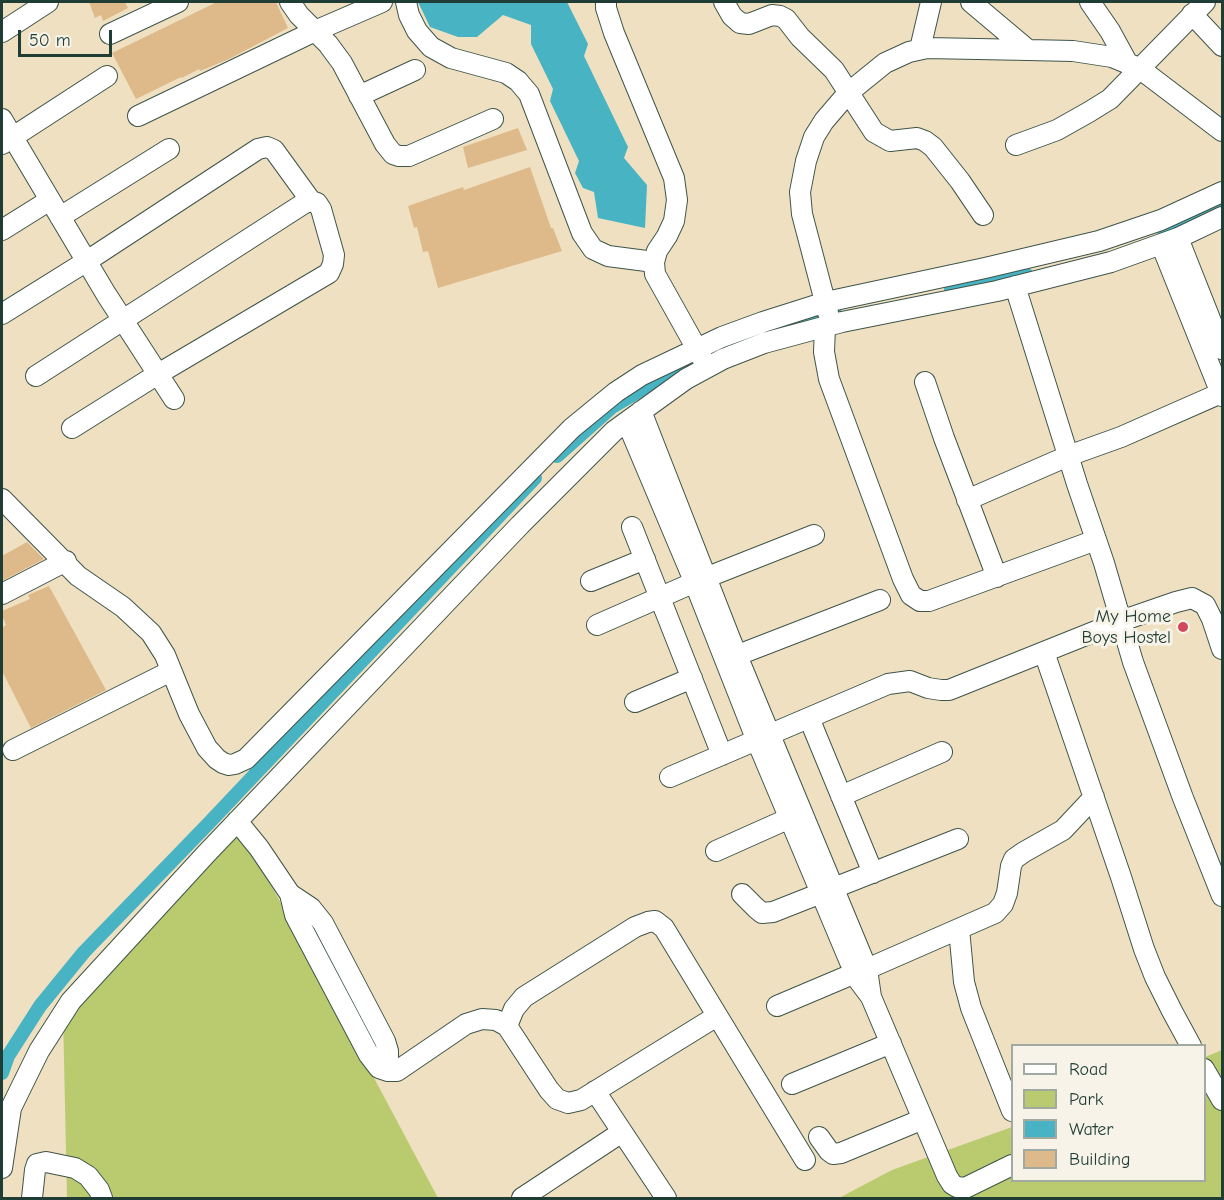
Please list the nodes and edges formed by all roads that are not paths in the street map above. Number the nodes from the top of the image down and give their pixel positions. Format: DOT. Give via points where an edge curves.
graph roads {
  1 [pos="48,2"];
  2 [pos="178,2"];
  3 [pos="290,2"];
  4 [pos="304,2"];
  5 [pos="382,2"];
  6 [pos="406,2"];
  7 [pos="606,2"];
  8 [pos="724,2"];
  9 [pos="931,2"];
  10 [pos="971,2"];
  11 [pos="1090,2"];
  12 [pos="1199,8"];
  13 [pos="312,28"];
  14 [pos="2,32"];
  15 [pos="111,34"];
  16 [pos="1221,41"];
  17 [pos="920,49"];
  18 [pos="1028,50"];
  19 [pos="1133,66"];
  20 [pos="415,70"];
  21 [pos="106,76"];
  22 [pos="849,93"];
  23 [pos="359,96"];
  24 [pos="138,116"];
  25 [pos="2,119"];
  26 [pos="494,120"];
  27 [pos="1222,131"];
  28 [pos="7,141"];
  29 [pos="1016,145"];
  30 [pos="169,149"];
  31 [pos="1222,192"];
  32 [pos="50,200"];
  33 [pos="312,201"];
  34 [pos="983,214"];
  35 [pos="60,217"];
  36 [pos="1222,217"];
  37 [pos="2,230"];
  38 [pos="1170,241"];
  39 [pos="87,261"];
  40 [pos="654,262"];
  41 [pos="1016,286"];
  42 [pos="2,314"];
  43 [pos="828,316"];
  44 [pos="123,320"];
  45 [pos="1222,349"];
  46 [pos="701,358"];
  47 [pos="158,374"];
  48 [pos="36,376"];
  49 [pos="925,382"];
  50 [pos="1222,395"];
  51 [pos="174,399"];
  52 [pos="634,417"];
  53 [pos="72,428"];
  54 [pos="1068,456"];
  55 [pos="2,499"];
  56 [pos="968,500"];
  57 [pos="632,527"];
  58 [pos="814,534"];
  59 [pos="1096,540"];
  60 [pos="645,559"];
  61 [pos="66,561"];
  62 [pos="997,577"];
  63 [pos="701,580"];
  64 [pos="591,581"];
  65 [pos="2,594"];
  66 [pos="660,598"];
  67 [pos="880,600"];
  68 [pos="1121,621"];
  69 [pos="597,625"];
  70 [pos="1222,649"];
  71 [pos="1044,652"];
  72 [pos="731,657"];
  73 [pos="171,671"];
  74 [pos="692,678"];
  75 [pos="635,702"];
  76 [pos="809,718"];
  77 [pos="764,738"];
  78 [pos="13,750"];
  79 [pos="942,752"];
  80 [pos="722,755"];
  81 [pos="670,777"];
  82 [pos="841,796"];
  83 [pos="1094,797"];
  84 [pos="796,815"];
  85 [pos="237,821"];
  86 [pos="958,839"];
  87 [pos="716,851"];
  88 [pos="873,873"];
  89 [pos="828,890"];
  90 [pos="742,894"];
  91 [pos="1222,896"];
  92 [pos="959,929"];
  93 [pos="861,971"];
  94 [pos="777,1005"];
  95 [pos="717,1016"];
  96 [pos="507,1026"];
  97 [pos="891,1043"];
  98 [pos="1190,1044"];
  99 [pos="1206,1072"];
  100 [pos="792,1084"];
  101 [pos="595,1091"];
  102 [pos="1222,1100"];
  103 [pos="1011,1108"];
  104 [pos="922,1119"];
  105 [pos="622,1132"];
  106 [pos="819,1137"];
  107 [pos="805,1160"];
  108 [pos="1011,1165"];
  109 [pos="2,1168"];
  110 [pos="956,1193"];
  111 [pos="32,1198"];
  112 [pos="102,1198"];
  113 [pos="522,1198"];
  114 [pos="666,1198"];
  1 -- 14 [label="street"];
  2 -- 15 [label="street"];
  3 -- 13 [label="street"];
  4 -- 13 [label="street"];
  5 -- 13 [label="street"];
  6 -- 40 [label="street" via="417,31 431,47 451,58 506,73 529,94 582,233 593,249 608,256"];
  7 -- 40 [label="street" via="614,33 674,178 674,221"];
  8 -- 22 [label="street" via="740,23 772,15 786,20 834,70"];
  9 -- 17 [label="street"];
  10 -- 18 [label="street"];
  11 -- 19 [label="street"];
  12 -- 16 [label="street"];
  12 -- 19 [label="street"];
  13 -- 23 [label="street" via="342,63"];
  13 -- 24 [label="street"];
  17 -- 18 [label="street"];
  17 -- 22 [label="street" via="885,63"];
  18 -- 19 [label="street" via="1112,57"];
  19 -- 27 [label="street"];
  19 -- 29 [label="street" via="1110,99 1056,130"];
  20 -- 23 [label="street"];
  21 -- 28 [label="street"];
  22 -- 34 [label="street" via="882,138 916,138 933,147"];
  22 -- 43 [label="street" via="814,136 800,192"];
  23 -- 26 [label="street" via="385,144 399,156 409,156"];
  25 -- 28 [label="street"];
  28 -- 32 [label="street"];
  30 -- 35 [label="street"];
  31 -- 43 [label="street" via="1099,242 986,268"];
  32 -- 35 [label="street"];
  32 -- 37 [label="street"];
  33 -- 39 [label="street" via="274,150 258,149"];
  33 -- 44 [label="street"];
  33 -- 47 [label="street" via="321,210 334,255 328,273"];
  35 -- 39 [label="street"];
  36 -- 38 [label="street"];
  38 -- 41 [label="street" via="1111,262"];
  38 -- 45 [label="street"];
  38 -- 50 [label="street"];
  39 -- 42 [label="street"];
  39 -- 44 [label="street"];
  40 -- 46 [label="street" via="655,274"];
  41 -- 43 [label="street"];
  41 -- 54 [label="street"];
  43 -- 46 [label="street" via="723,359"];
  43 -- 62 [label="street" via="824,352 829,379 911,595 920,601 930,601"];
  44 -- 47 [label="street"];
  44 -- 48 [label="street"];
  46 -- 52 [label="street" via="686,379"];
  46 -- 73 [label="street" via="642,375 572,428 246,759 235,764 223,763 207,748"];
  47 -- 51 [label="street"];
  47 -- 53 [label="street"];
  49 -- 56 [label="street"];
  50 -- 54 [label="street"];
  52 -- 63 [label="street"];
  52 -- 85 [label="street" via="614,431 520,525"];
  54 -- 56 [label="street"];
  54 -- 59 [label="street"];
  55 -- 61 [label="street"];
  56 -- 62 [label="street"];
  57 -- 60 [label="street"];
  58 -- 63 [label="street"];
  59 -- 62 [label="street"];
  59 -- 68 [label="street"];
  60 -- 64 [label="street"];
  60 -- 66 [label="street"];
  61 -- 65 [label="street"];
  61 -- 73 [label="street" via="78,576 123,607 151,633"];
  63 -- 66 [label="street"];
  63 -- 72 [label="street"];
  66 -- 69 [label="street"];
  66 -- 74 [label="street"];
  67 -- 72 [label="street"];
  68 -- 70 [label="street" via="1192,598 1204,605"];
  68 -- 71 [label="street"];
  68 -- 91 [label="street" via="1179,788"];
  71 -- 76 [label="street" via="949,690 910,681 888,684"];
  71 -- 83 [label="street"];
  72 -- 77 [label="street"];
  73 -- 78 [label="street"];
  74 -- 75 [label="street"];
  74 -- 80 [label="street"];
  76 -- 77 [label="street"];
  76 -- 82 [label="street"];
  77 -- 80 [label="street"];
  77 -- 84 [label="street"];
  79 -- 82 [label="street"];
  80 -- 81 [label="street"];
  82 -- 88 [label="street"];
  83 -- 92 [label="street" via="1063,830 1014,859 1007,893 995,913"];
  83 -- 98 [label="street" via="1144,949"];
  84 -- 87 [label="street"];
  84 -- 89 [label="street"];
  85 -- 96 [label="street" via="290,894 295,915 379,1068 397,1071 466,1024 482,1019"];
  85 -- 109 [label="street" via="71,1002 39,1050 10,1108"];
  86 -- 88 [label="street"];
  88 -- 89 [label="street"];
  89 -- 90 [label="street" via="762,913"];
  89 -- 93 [label="street"];
  92 -- 93 [label="street"];
  92 -- 103 [label="street" via="964,982 971,1008"];
  93 -- 94 [label="street"];
  93 -- 97 [label="street"];
  95 -- 96 [label="street" via="664,928 655,921 635,927 524,997"];
  95 -- 101 [label="street"];
  95 -- 107 [label="street"];
  96 -- 101 [label="street" via="556,1099 568,1103"];
  97 -- 100 [label="street"];
  97 -- 104 [label="street"];
  99 -- 102 [label="street"];
  101 -- 105 [label="street"];
  104 -- 106 [label="street" via="841,1153 833,1154"];
  104 -- 110 [label="street"];
  105 -- 113 [label="street"];
  105 -- 114 [label="street"];
  108 -- 110 [label="street"];
  111 -- 112 [label="street" via="37,1164 46,1162 75,1168 88,1176"];
}
